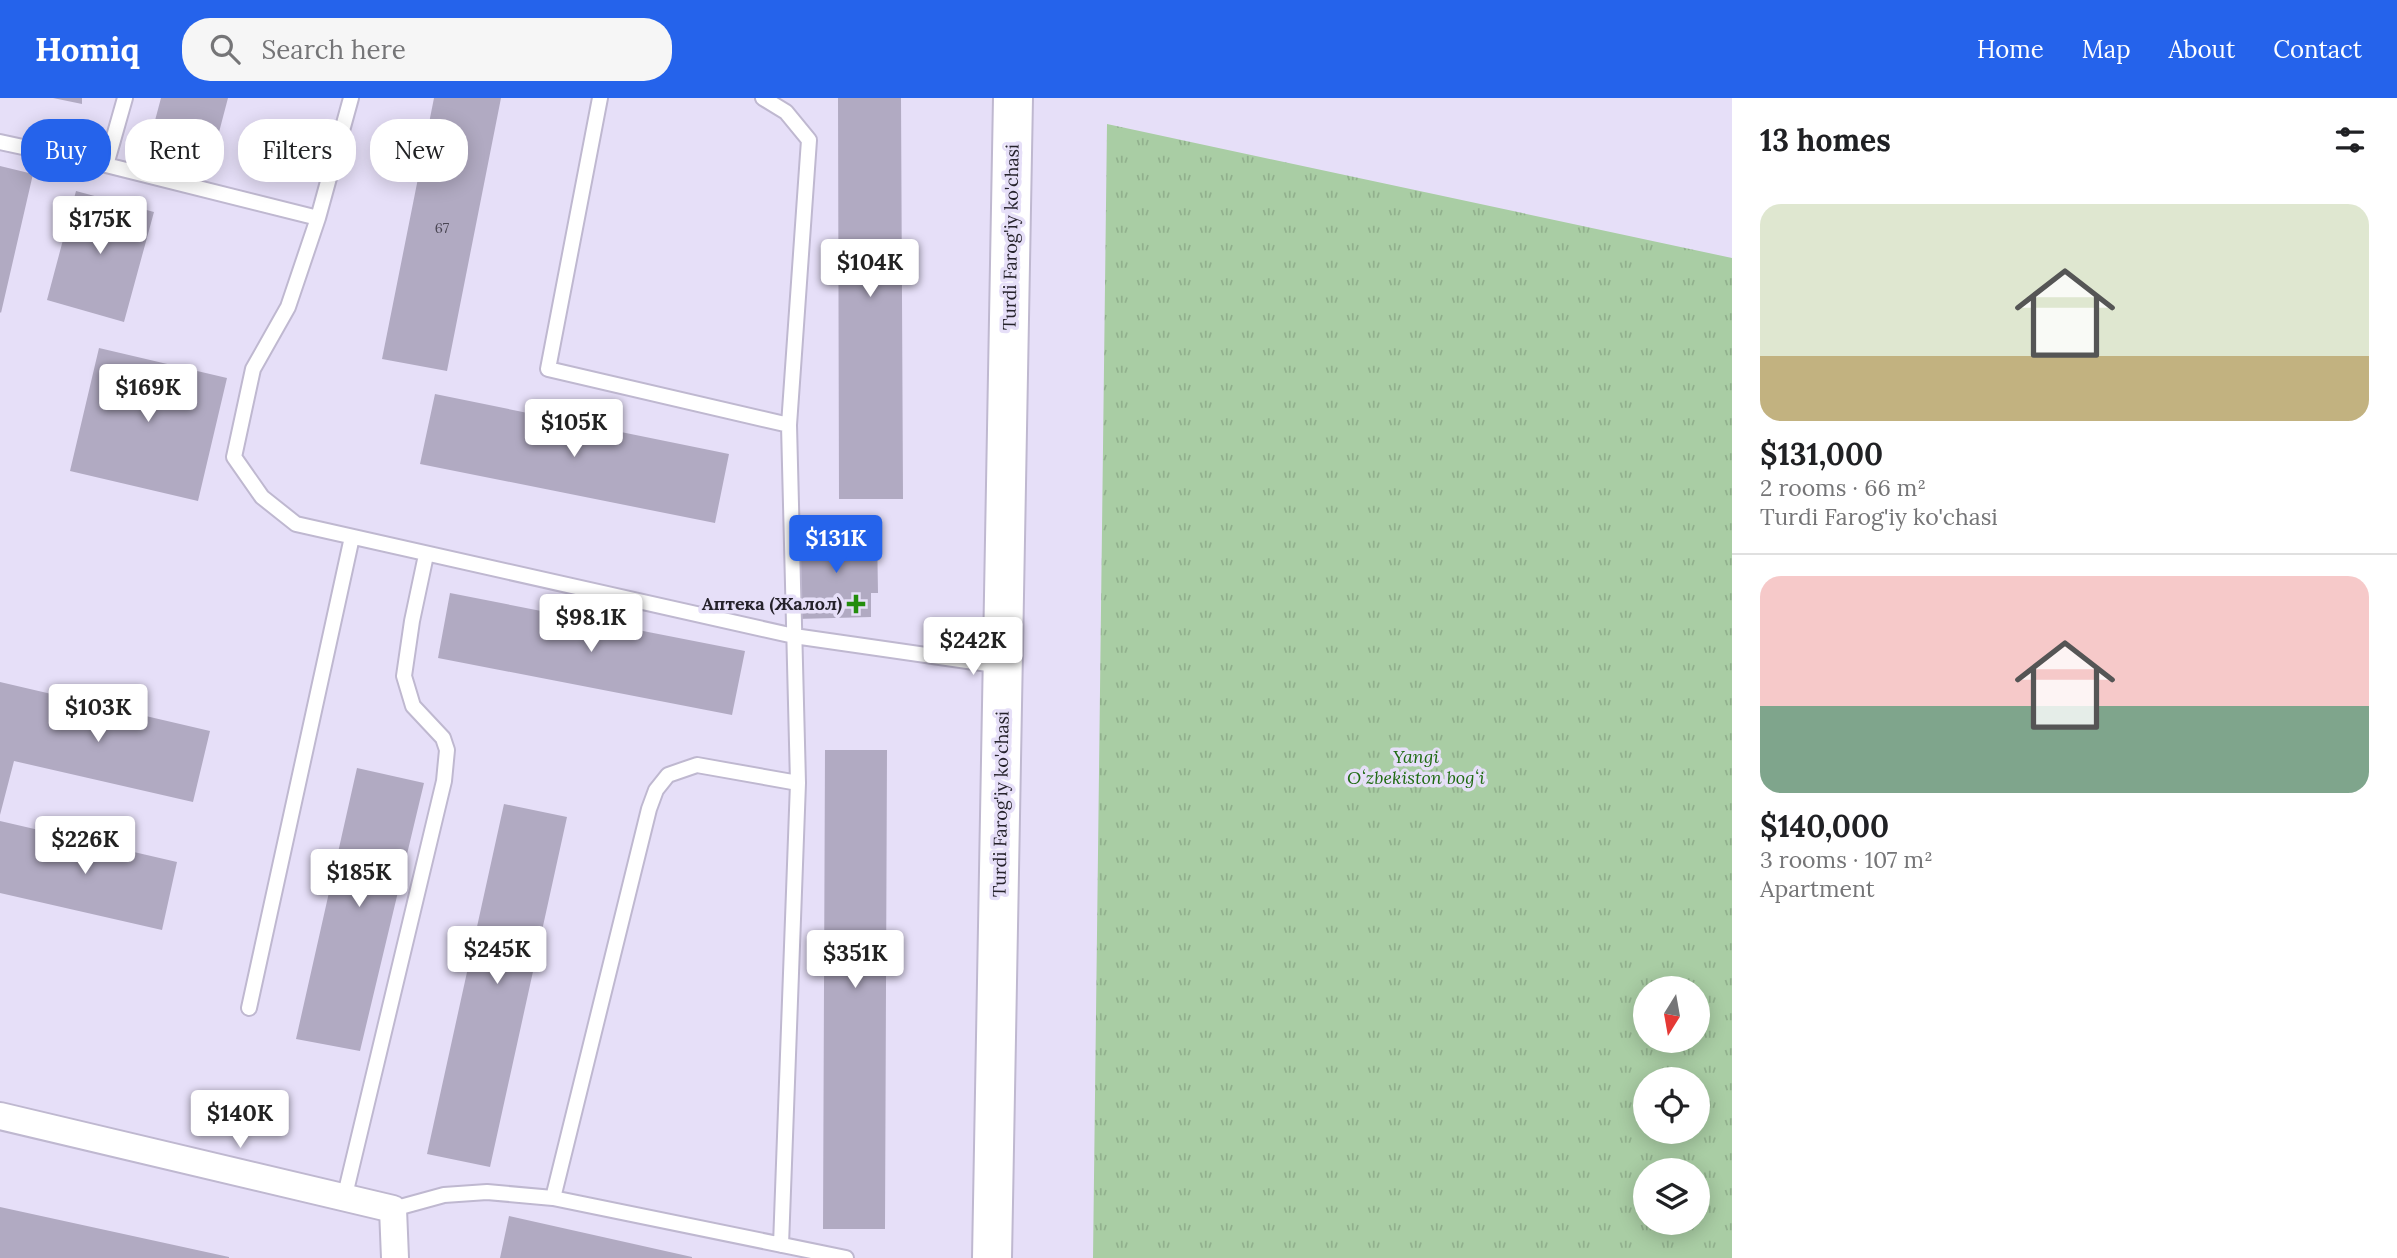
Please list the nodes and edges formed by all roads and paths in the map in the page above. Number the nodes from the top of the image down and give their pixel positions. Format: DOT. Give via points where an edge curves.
graph roads {
  1 [pos="125,98"];
  2 [pos="351,98"];
  3 [pos="600,98"];
  4 [pos="763,98"];
  5 [pos="1013,98"];
  6 [pos="0,142"];
  7 [pos="21,147"];
  8 [pos="111,147"];
  9 [pos="111,166"];
  10 [pos="318,218"];
  11 [pos="789,425"];
  12 [pos="352,537"];
  13 [pos="426,555"];
  14 [pos="794,636"];
  15 [pos="1003,666"];
  16 [pos="798,783"];
  17 [pos="249,1008"];
  18 [pos="0,1116"];
  19 [pos="552,1198"];
  20 [pos="344,1199"];
  21 [pos="393,1209"];
  22 [pos="781,1245"];
  23 [pos="395,1258"];
  24 [pos="846,1258"];
  25 [pos="992,1258"];
  1 -- 8 [label="lane"];
  2 -- 10 [label="lane"];
  3 -- 11 [label="lane" via="548,369"];
  4 -- 11 [label="lane" via="786,112 809,140"];
  5 -- 15 [label="main road, Turdi Farog'iy ko'chasi"];
  6 -- 7 [label="lane"];
  9 -- 10 [label="lane"];
  10 -- 12 [label="lane" via="288,307 253,369 234,457 262,497 296,524"];
  11 -- 14 [label="lane"];
  12 -- 13 [label="lane"];
  12 -- 17 [label="lane"];
  13 -- 14 [label="lane"];
  13 -- 20 [label="lane" via="404,676 413,706 443,738 447,750 444,781"];
  14 -- 15 [label="lane"];
  14 -- 16 [label="lane"];
  15 -- 25 [label="main road, Turdi Farog'iy ko'chasi"];
  16 -- 19 [label="lane" via="697,765 668,775 656,790"];
  16 -- 22 [label="lane"];
  18 -- 20 [label="street"];
  19 -- 21 [label="lane" via="466,1193"];
  19 -- 22 [label="lane"];
  20 -- 21 [label="street"];
  21 -- 23 [label="street"];
  22 -- 24 [label="lane"];
}
